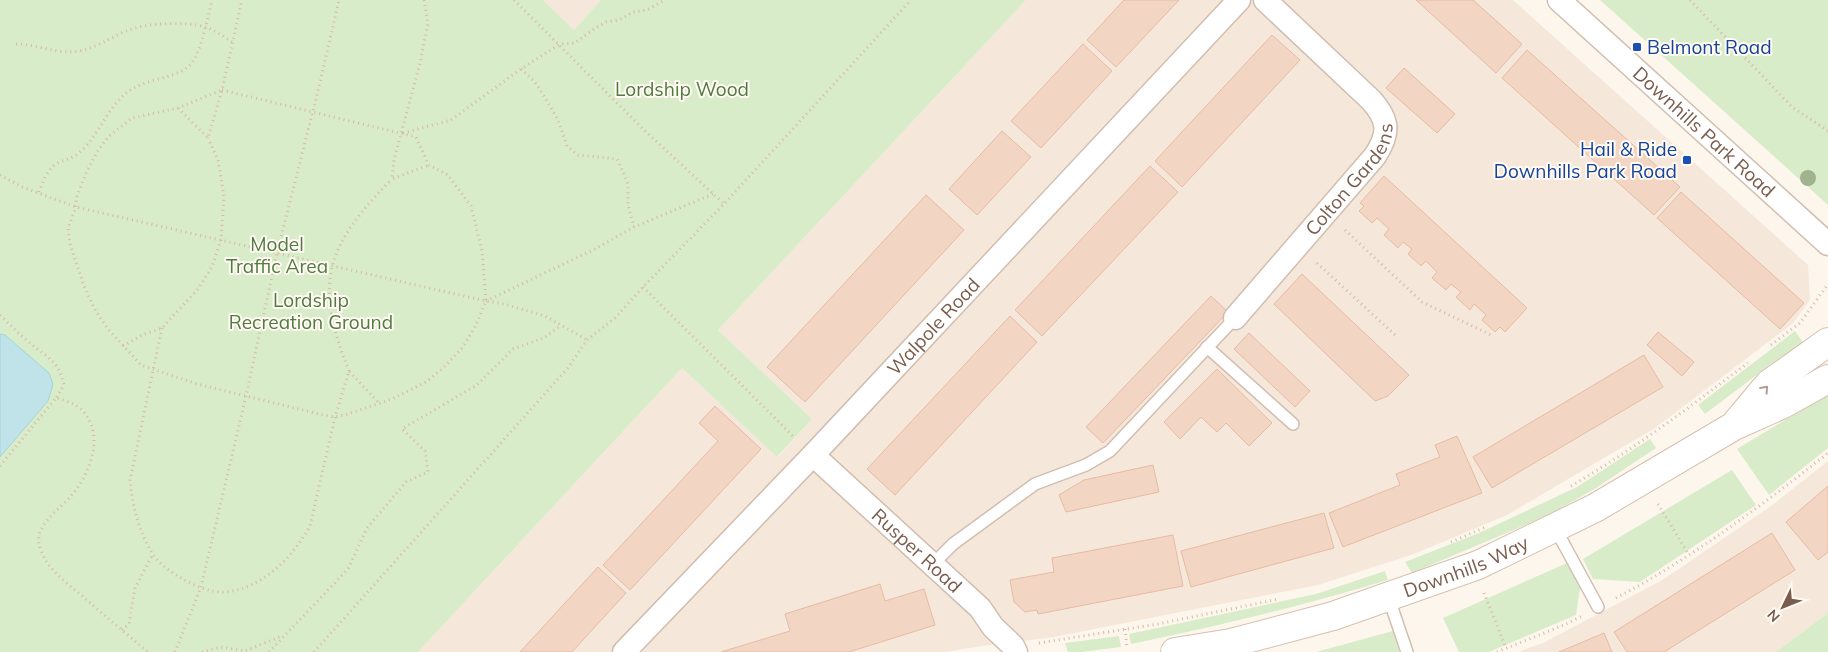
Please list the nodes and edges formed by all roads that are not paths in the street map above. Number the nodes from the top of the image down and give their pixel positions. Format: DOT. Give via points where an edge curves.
graph roads {
  1 [pos="1239,0"];
  2 [pos="1265,0"];
  3 [pos="1559,0"];
  4 [pos="1828,244"];
  5 [pos="1235,318"];
  6 [pos="1828,342"];
  7 [pos="1207,347"];
  8 [pos="1828,379"];
  9 [pos="1293,424"];
  10 [pos="1734,426"];
  11 [pos="812,455"];
  12 [pos="1556,528"];
  13 [pos="932,564"];
  14 [pos="1388,596"];
  15 [pos="1598,607"];
  16 [pos="1014,649"];
  17 [pos="624,652"];
  18 [pos="1175,652"];
  19 [pos="1406,652"];
  1 -- 11 [label="street, Walpole Road"];
  2 -- 5 [label="street, Colton Gardens" via="1381,111 1386,127 1384,142 1375,156"];
  3 -- 4 [label="street, Downhills Park Road"];
  5 -- 7 [label="lane"];
  10 -- 6 [label="main road, Downhills Way, one-way" via="1769,384"];
  7 -- 9 [label="lane"];
  7 -- 13 [label="lane" via="1110,452 1086,465 1035,484 953,544"];
  8 -- 10 [label="main road, Downhills Way"];
  10 -- 12 [label="main road, Downhills Way"];
  11 -- 13 [label="street, Rusper Road"];
  11 -- 17 [label="street, Walpole Road"];
  12 -- 14 [label="main road, Downhills Way" via="1474,567"];
  12 -- 15 [label="lane"];
  13 -- 16 [label="street, Rusper Road" via="980,608 992,627"];
  14 -- 18 [label="main road, Downhills Way" via="1333,616 1232,642"];
  14 -- 19 [label="lane"];
}
